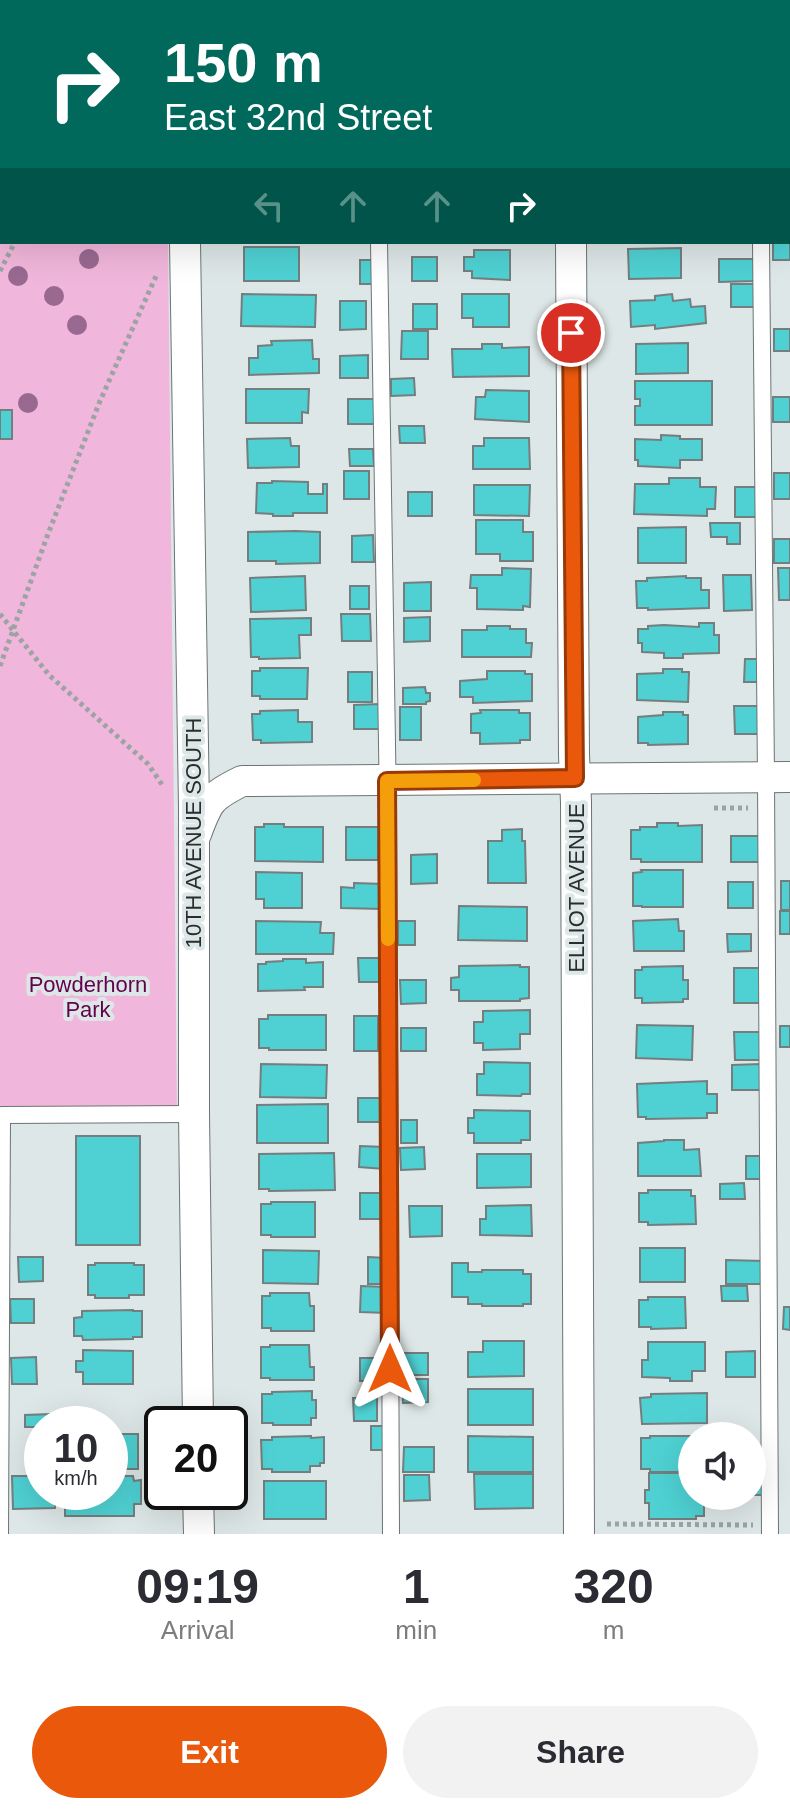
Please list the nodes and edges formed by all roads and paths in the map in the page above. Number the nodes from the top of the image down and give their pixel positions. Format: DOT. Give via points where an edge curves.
graph roads {
  1 [pos="14,244"];
  2 [pos="185,244"];
  3 [pos="379,244"];
  4 [pos="571,244"];
  5 [pos="761,244"];
  6 [pos="0,271"];
  7 [pos="157,273"];
  8 [pos="0,614"];
  9 [pos="14,630"];
  10 [pos="0,666"];
  11 [pos="193,747"];
  12 [pos="778,777"];
  13 [pos="575,778"];
  14 [pos="242,781"];
  15 [pos="387,781"];
  16 [pos="163,786"];
  17 [pos="194,840"];
  18 [pos="194,1114"];
  19 [pos="198,1406"];
  20 [pos="198,1510"];
  21 [pos="593,1529"];
  22 [pos="769,1530"];
  23 [pos="0,1534"];
  24 [pos="199,1534"];
  25 [pos="391,1534"];
  1 -- 6 [label="path"];
  2 -- 11 [label="street, 10TH AVENUE SOUTH"];
  3 -- 15 [label="lane"];
  4 -- 13 [label="street, ELLIOT AVENUE"];
  5 -- 12 [label="lane"];
  7 -- 9 [label="path" via="100,401"];
  8 -- 9 [label="path"];
  9 -- 10 [label="path"];
  9 -- 16 [label="path" via="49,675 148,764"];
  11 -- 14 [label="street"];
  11 -- 17 [label="street, 10TH AVENUE SOUTH"];
  12 -- 13 [label="street"];
  12 -- 22 [label="lane"];
  13 -- 15 [label="street"];
  13 -- 21 [label="street, ELLIOT AVENUE"];
  14 -- 15 [label="street"];
  14 -- 17 [label="street" via="219,792 206,808"];
  15 -- 25 [label="lane"];
  17 -- 18 [label="street, 10TH AVENUE SOUTH"];
  18 -- 19 [label="street, 10TH AVENUE SOUTH"];
  18 -- 23 [label="lane" via="2,1115"];
  20 -- 24 [label="street"];
  21 -- 22 [label="path"];
}
